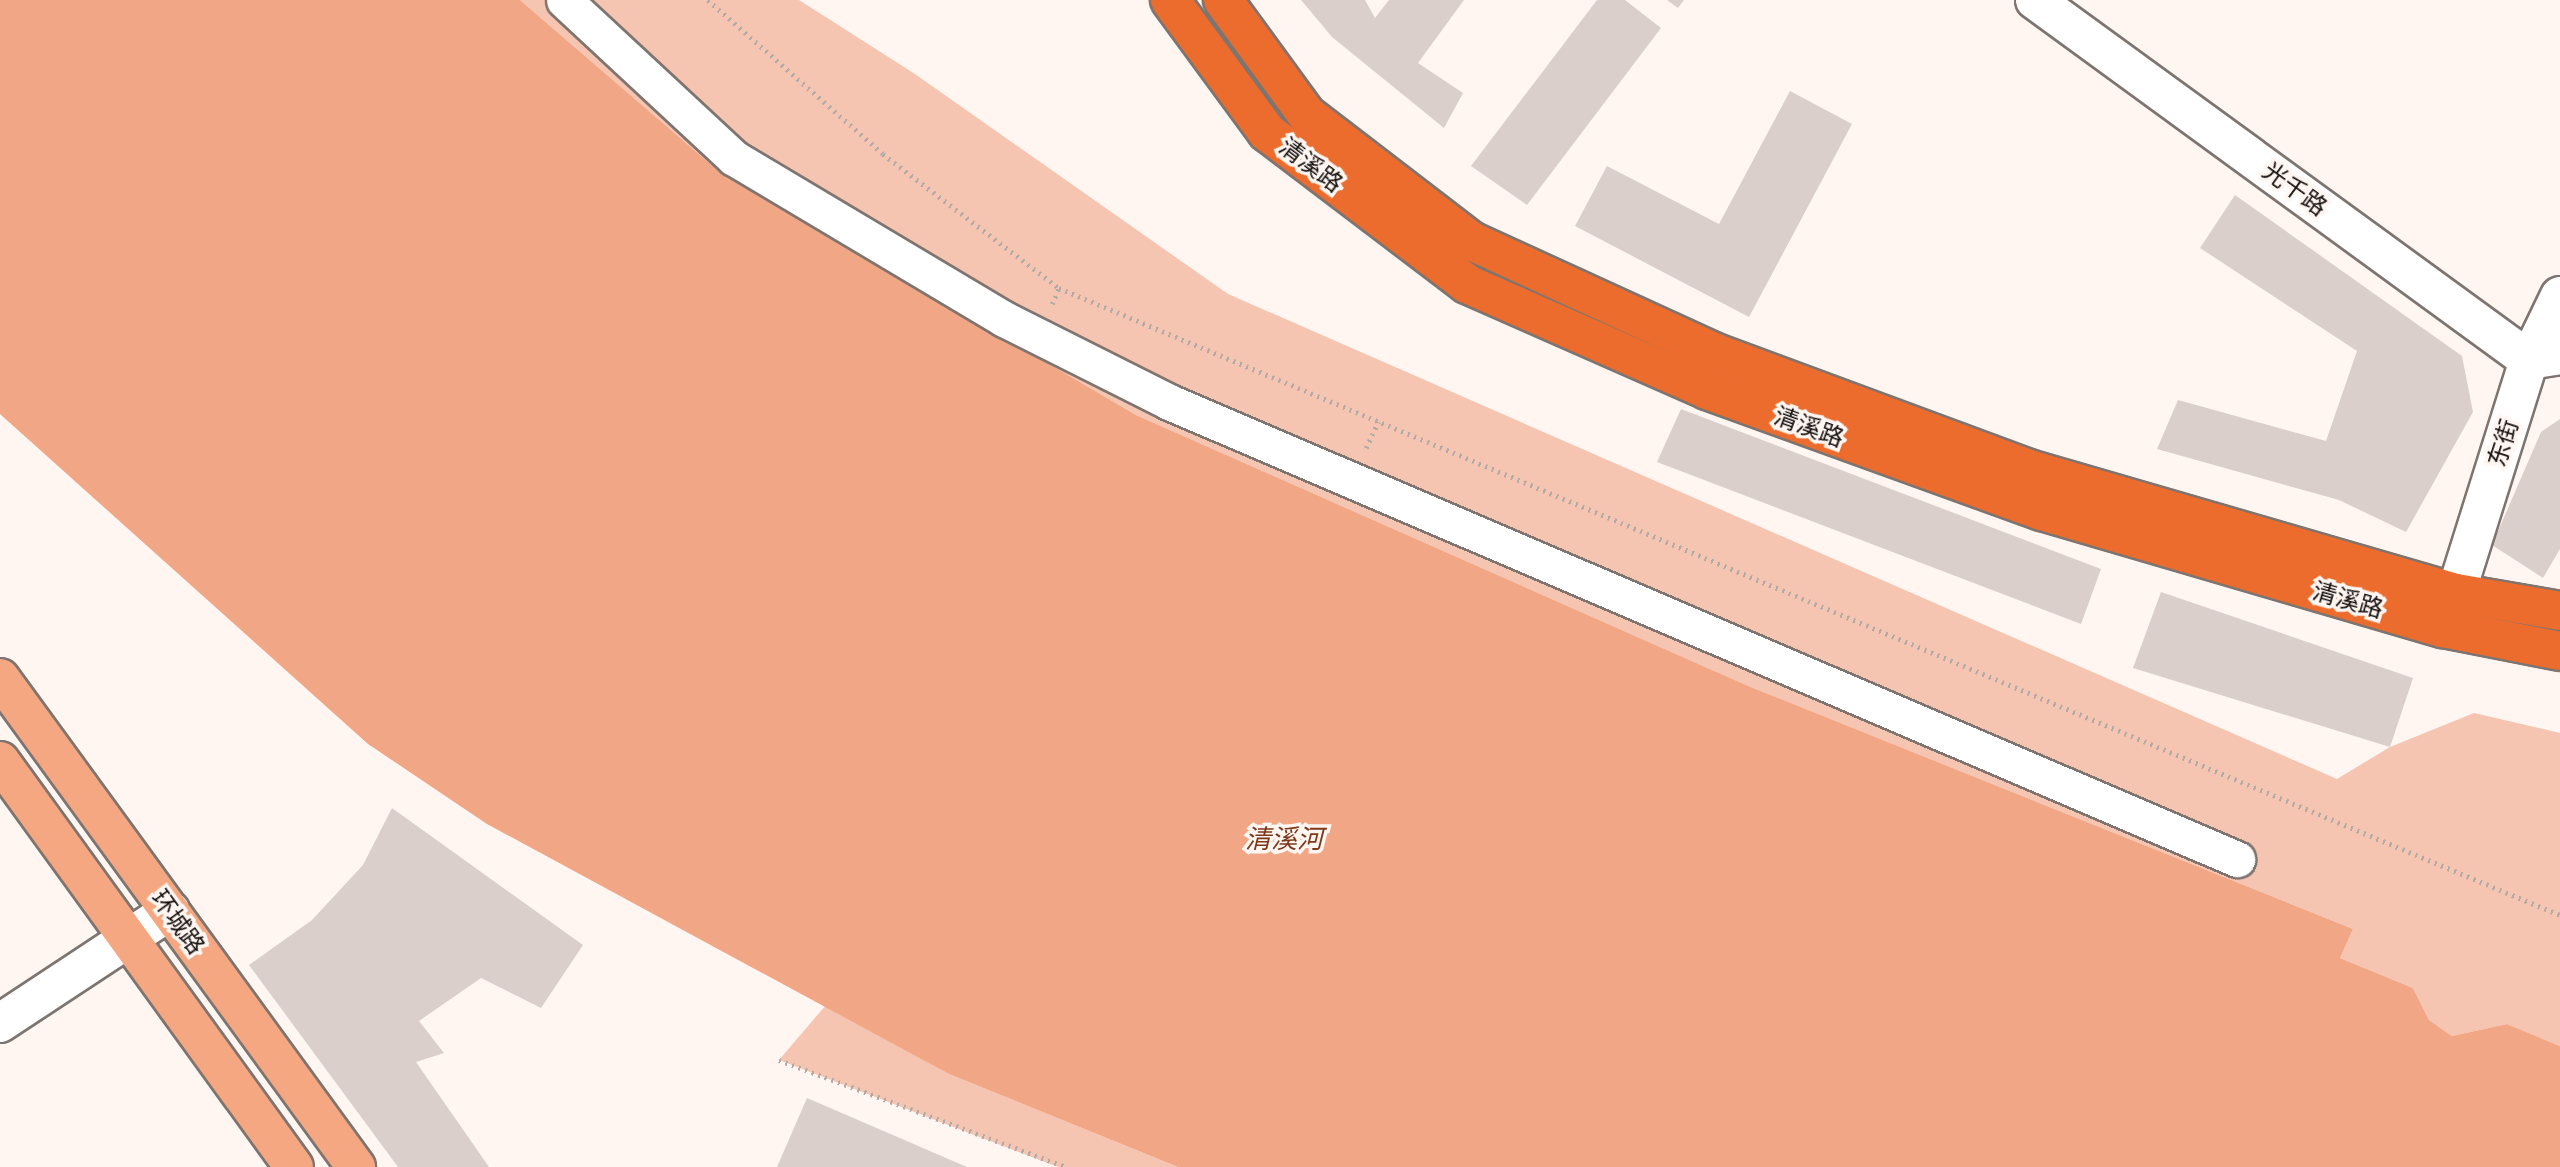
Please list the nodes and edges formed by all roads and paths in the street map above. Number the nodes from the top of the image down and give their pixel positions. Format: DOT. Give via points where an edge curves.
graph roads {
  1 [pos="564,0"];
  2 [pos="708,0"];
  3 [pos="1170,0"];
  4 [pos="1223,0"];
  5 [pos="2035,0"];
  6 [pos="2560,296"];
  7 [pos="2545,358"];
  8 [pos="2456,593"];
  9 [pos="2560,611"];
  10 [pos="2560,651"];
  11 [pos="0,678"];
  12 [pos="0,761"];
  13 [pos="2237,859"];
  14 [pos="170,911"];
  15 [pos="2560,915"];
  16 [pos="131,939"];
  17 [pos="0,1023"];
  18 [pos="779,1060"];
  19 [pos="294,1167"];
  20 [pos="356,1167"];
  21 [pos="1067,1167"];
  1 -- 13 [label="street" via="734,158 1016,324 1169,402"];
  2 -- 15 [label="path" via="883,154 1059,288"];
  3 -- 10 [label="highway, 清溪路" via="1267,132 1467,284 1707,390 2042,511 2443,628"];
  4 -- 8 [label="highway, 清溪路" via="1307,115 1471,241 1713,352 2029,469"];
  5 -- 7 [label="main road, 光千路"];
  6 -- 7 [label="main road, 东街"];
  7 -- 8 [label="main road, 东街"];
  8 -- 9 [label="highway, 清溪路"];
  11 -- 14 [label="main road, 环城路"];
  12 -- 16 [label="main road, 环城路"];
  14 -- 16 [label="main road"];
  14 -- 20 [label="main road, 环城路"];
  16 -- 17 [label="main road"];
  16 -- 19 [label="main road, 环城路"];
  18 -- 21 [label="path"];
}
